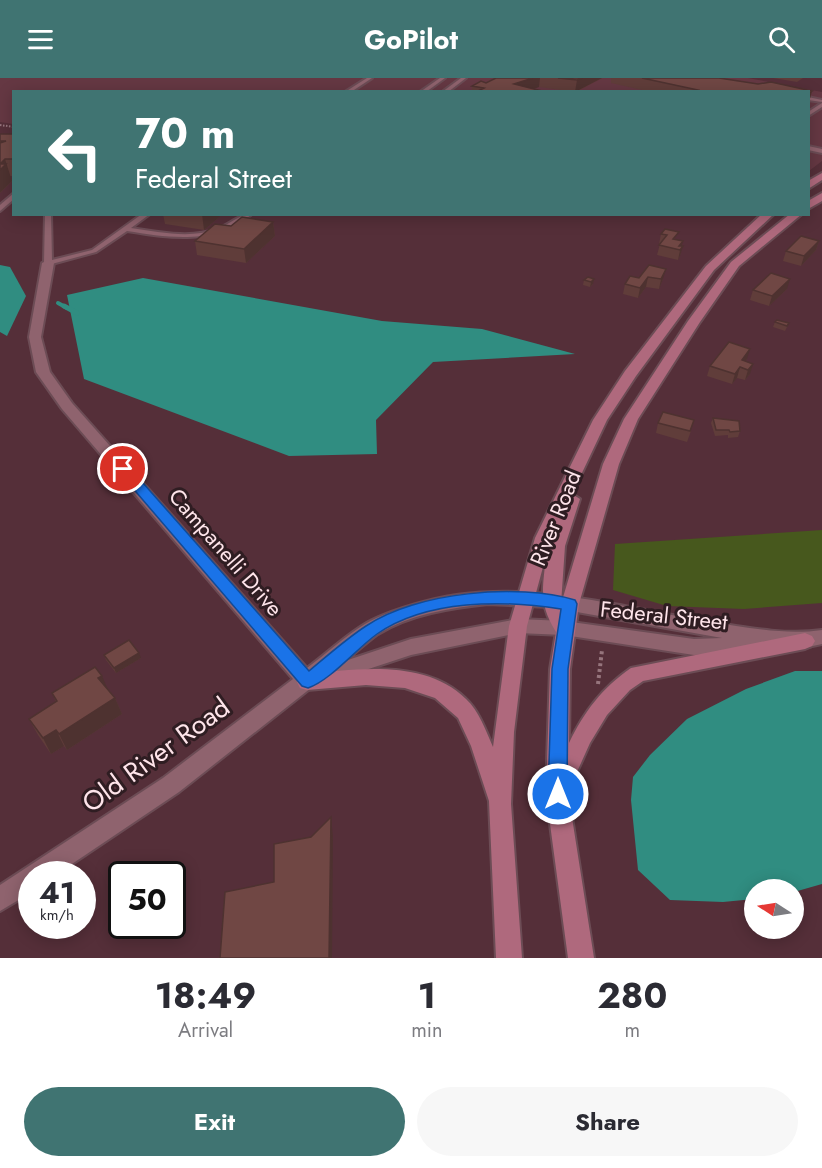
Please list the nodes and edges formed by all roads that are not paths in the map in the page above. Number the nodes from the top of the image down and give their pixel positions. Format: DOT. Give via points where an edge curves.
graph roads {
  1 [pos="370,78"];
  2 [pos="442,78"];
  3 [pos="464,78"];
  4 [pos="350,90"];
  5 [pos="425,90"];
  6 [pos="447,90"];
  7 [pos="822,196"];
  8 [pos="12,197"];
  9 [pos="810,206"];
  10 [pos="0,209"];
  11 [pos="48,216"];
  12 [pos="144,216"];
  13 [pos="246,216"];
  14 [pos="767,216"];
  15 [pos="795,216"];
  16 [pos="125,229"];
  17 [pos="48,263"];
  18 [pos="572,475"];
  19 [pos="525,597"];
  20 [pos="560,603"];
  21 [pos="518,626"];
  22 [pos="564,628"];
  23 [pos="814,639"];
  24 [pos="308,682"];
  25 [pos="558,794"];
  26 [pos="500,804"];
  27 [pos="56,861"];
  28 [pos="18,887"];
  29 [pos="0,899"];
  30 [pos="509,958"];
  31 [pos="581,958"];
  1 -- 4 [label="lane"];
  2 -- 5 [label="lane"];
  3 -- 6 [label="lane"];
  7 -- 9 [label="main road"];
  8 -- 10 [label="lane"];
  11 -- 17 [label="lane"];
  12 -- 16 [label="lane"];
  13 -- 16 [label="lane" via="194,237"];
  14 -- 18 [label="main road, River Road" via="710,268 672,316 606,411"];
  15 -- 20 [label="main road, River Road" via="735,264 632,419 611,464"];
  16 -- 17 [label="lane" via="94,251"];
  17 -- 24 [label="street, Campanelli Drive" via="34,337 43,372 67,406"];
  18 -- 19 [label="main road, River Road" via="543,538"];
  18 -- 20 [label="main road" via="574,493 555,546"];
  19 -- 20 [label="street, Federal Street"];
  19 -- 21 [label="main road, River Road"];
  19 -- 24 [label="street, Old River Road" via="469,600 400,614 372,629"];
  20 -- 22 [label="main road, River Road"];
  20 -- 23 [label="street, Federal Street" via="732,633"];
  21 -- 22 [label="street, Federal Street"];
  21 -- 24 [label="street, Old River Road" via="411,647"];
  21 -- 26 [label="main road, River Road" via="504,732"];
  22 -- 23 [label="street, Federal Street" via="694,647"];
  22 -- 25 [label="main road, River Road"];
  23 -- 25 [label="main road" via="638,674 622,684 596,711"];
  24 -- 26 [label="main road" via="397,677 429,687 458,705 481,746"];
  24 -- 27 [label="street, Old River Road" via="171,784"];
  25 -- 31 [label="main road, River Road"];
  26 -- 30 [label="main road, River Road"];
  28 -- 29 [label="street"];
}
